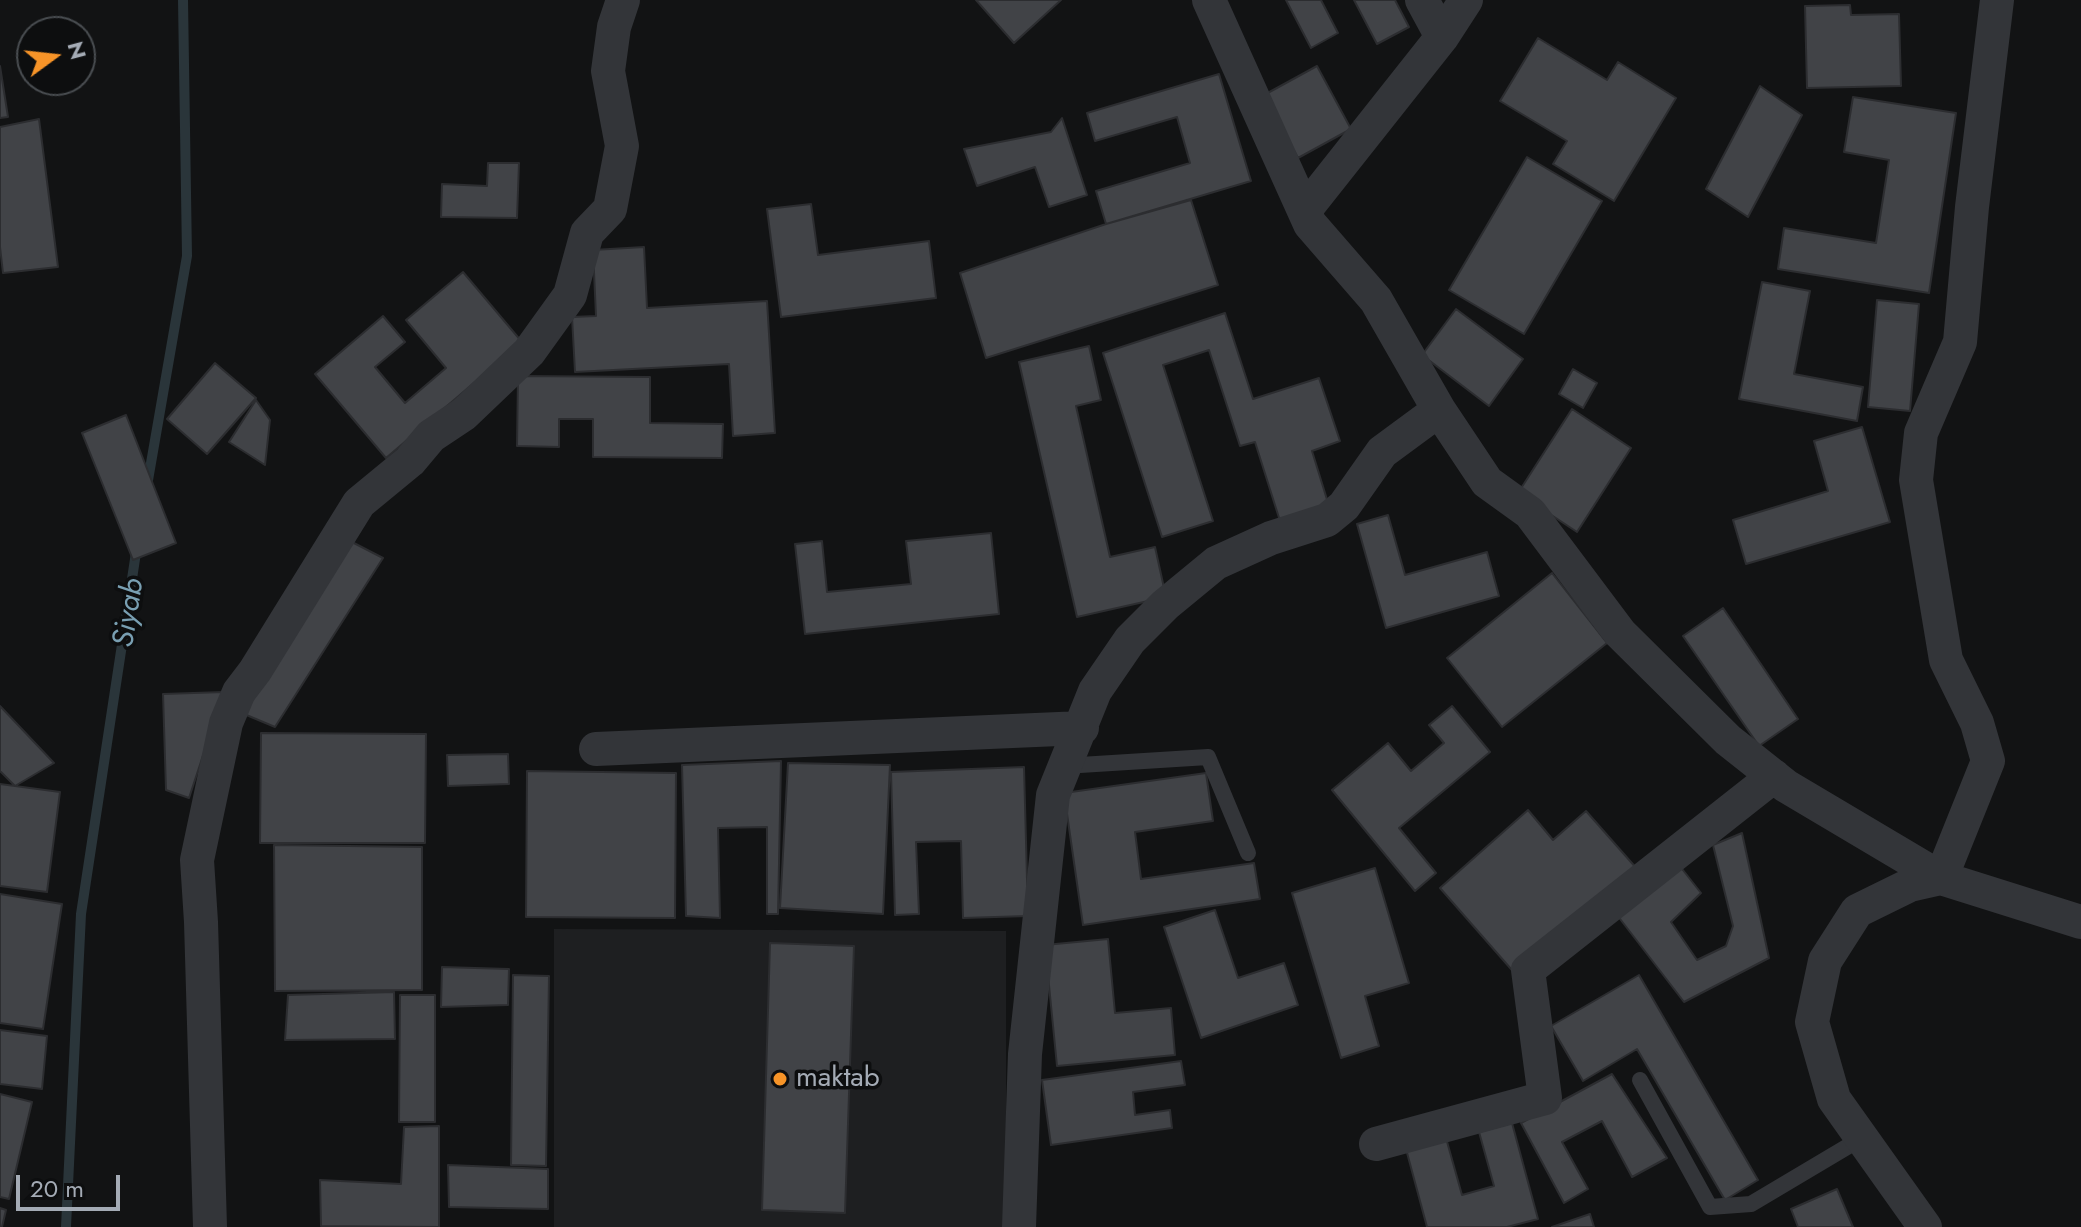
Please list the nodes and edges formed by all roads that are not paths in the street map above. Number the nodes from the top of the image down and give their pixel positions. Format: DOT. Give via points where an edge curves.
graph roads {
  1 [pos="623,0"];
  2 [pos="1209,0"];
  3 [pos="1422,0"];
  4 [pos="1466,0"];
  5 [pos="1997,0"];
  6 [pos="1442,37"];
  7 [pos="1305,210"];
  8 [pos="1439,410"];
  9 [pos="1082,728"];
  10 [pos="596,749"];
  11 [pos="1064,766"];
  12 [pos="1774,776"];
  13 [pos="1248,853"];
  14 [pos="1941,878"];
  15 [pos="2081,922"];
  16 [pos="1640,1080"];
  17 [pos="1862,1138"];
  18 [pos="1376,1144"];
  19 [pos="210,1227"];
  20 [pos="1019,1227"];
  21 [pos="1925,1227"];
  1 -- 19 [label="street" via="608,71 622,146 610,209 587,233 570,295 529,352 359,503 239,692 226,723 197,860"];
  2 -- 7 [label="street"];
  3 -- 6 [label="street"];
  4 -- 6 [label="street"];
  5 -- 14 [label="street" via="1960,342 1921,433 1916,480 1946,660 1977,723 1988,761"];
  6 -- 7 [label="street"];
  7 -- 8 [label="street" via="1310,224 1376,300"];
  8 -- 9 [label="street" via="1382,452 1344,506 1327,520 1216,563 1165,605 1130,640 1095,691"];
  8 -- 12 [label="street" via="1487,482 1530,513 1620,633 1728,740"];
  9 -- 10 [label="street"];
  9 -- 11 [label="street"];
  11 -- 13 [label="lane" via="1208,757"];
  11 -- 20 [label="street" via="1053,795 1025,1054"];
  12 -- 14 [label="street"];
  12 -- 18 [label="street" via="1528,970 1545,1098"];
  14 -- 15 [label="street"];
  14 -- 17 [label="street" via="1910,885 1857,911 1825,961 1812,1022 1834,1099"];
  16 -- 17 [label="lane" via="1710,1207 1751,1204"];
  17 -- 21 [label="street"];
}
